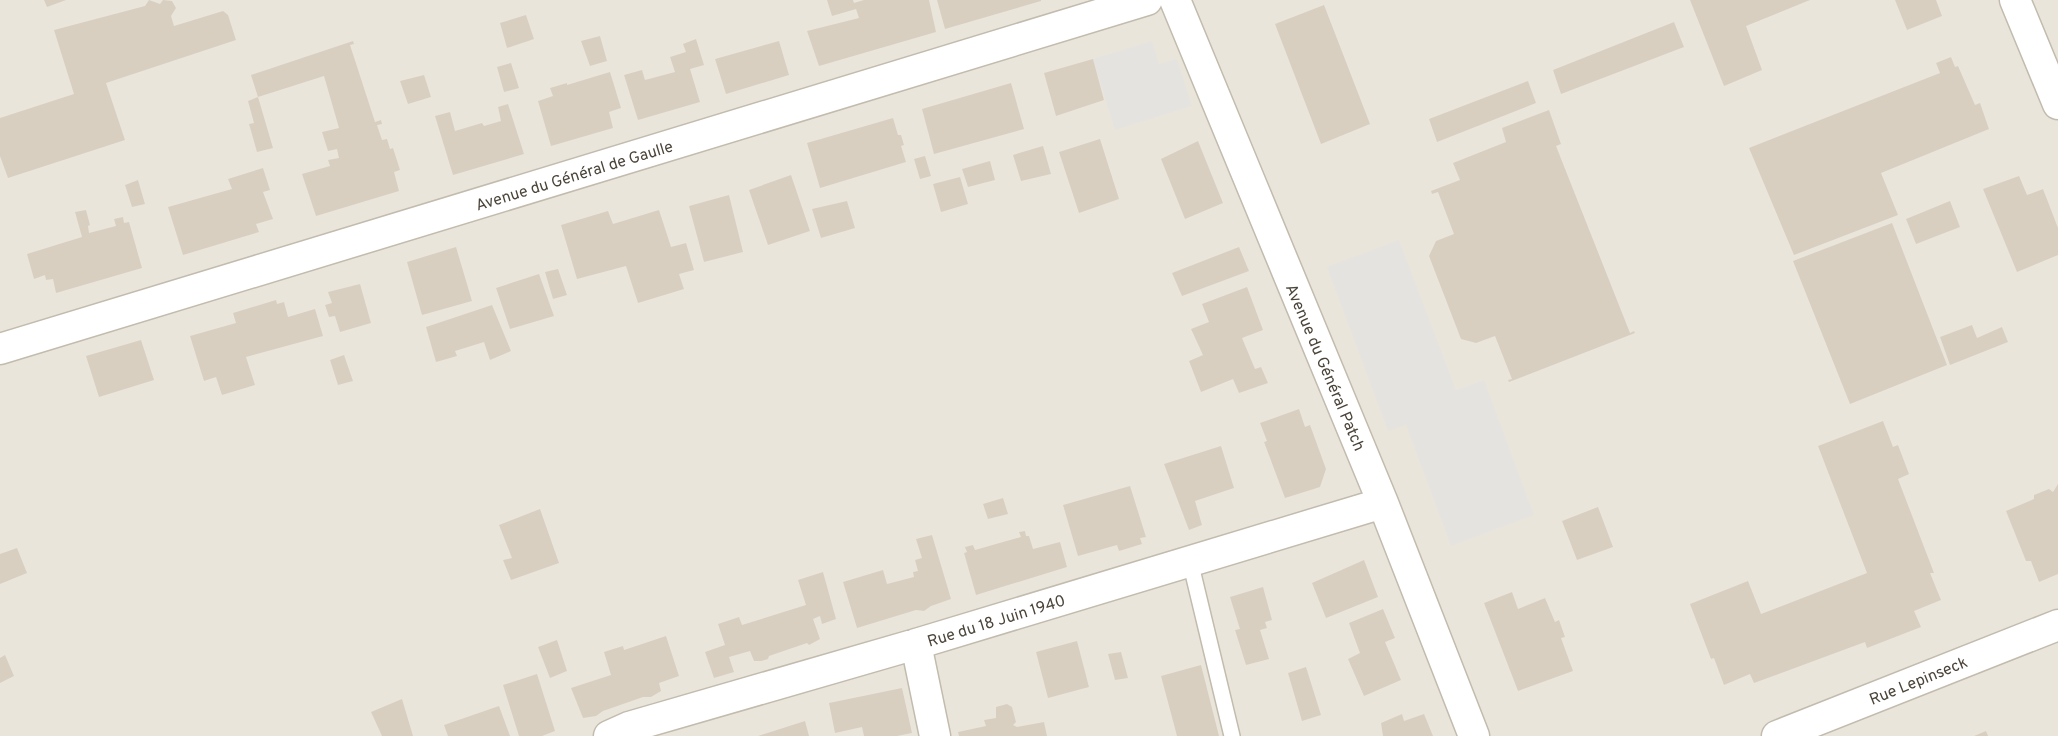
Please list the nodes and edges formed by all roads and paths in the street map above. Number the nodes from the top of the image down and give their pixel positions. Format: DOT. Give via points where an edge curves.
graph roads {
  1 [pos="1147,0"];
  2 [pos="1175,0"];
  3 [pos="2015,0"];
  4 [pos="2058,104"];
  5 [pos="0,349"];
  6 [pos="1383,503"];
  7 [pos="1190,561"];
  8 [pos="2058,624"];
  9 [pos="916,644"];
  10 [pos="609,736"];
  11 [pos="935,736"];
  12 [pos="1232,736"];
  13 [pos="1474,736"];
  14 [pos="1777,736"];
  1 -- 5 [label="street, Avenue du Général de Gaulle"];
  2 -- 6 [label="street, Avenue du Général Patch"];
  3 -- 4 [label="street"];
  6 -- 7 [label="street, Rue du 18 Juin 1940"];
  6 -- 13 [label="street, Avenue du Général Patch"];
  7 -- 9 [label="street, Rue du 18 Juin 1940"];
  7 -- 12 [label="lane"];
  8 -- 14 [label="street, Rue Lepinseck"];
  9 -- 10 [label="street, Rue du 18 Juin 1940"];
  9 -- 11 [label="street"];
}
